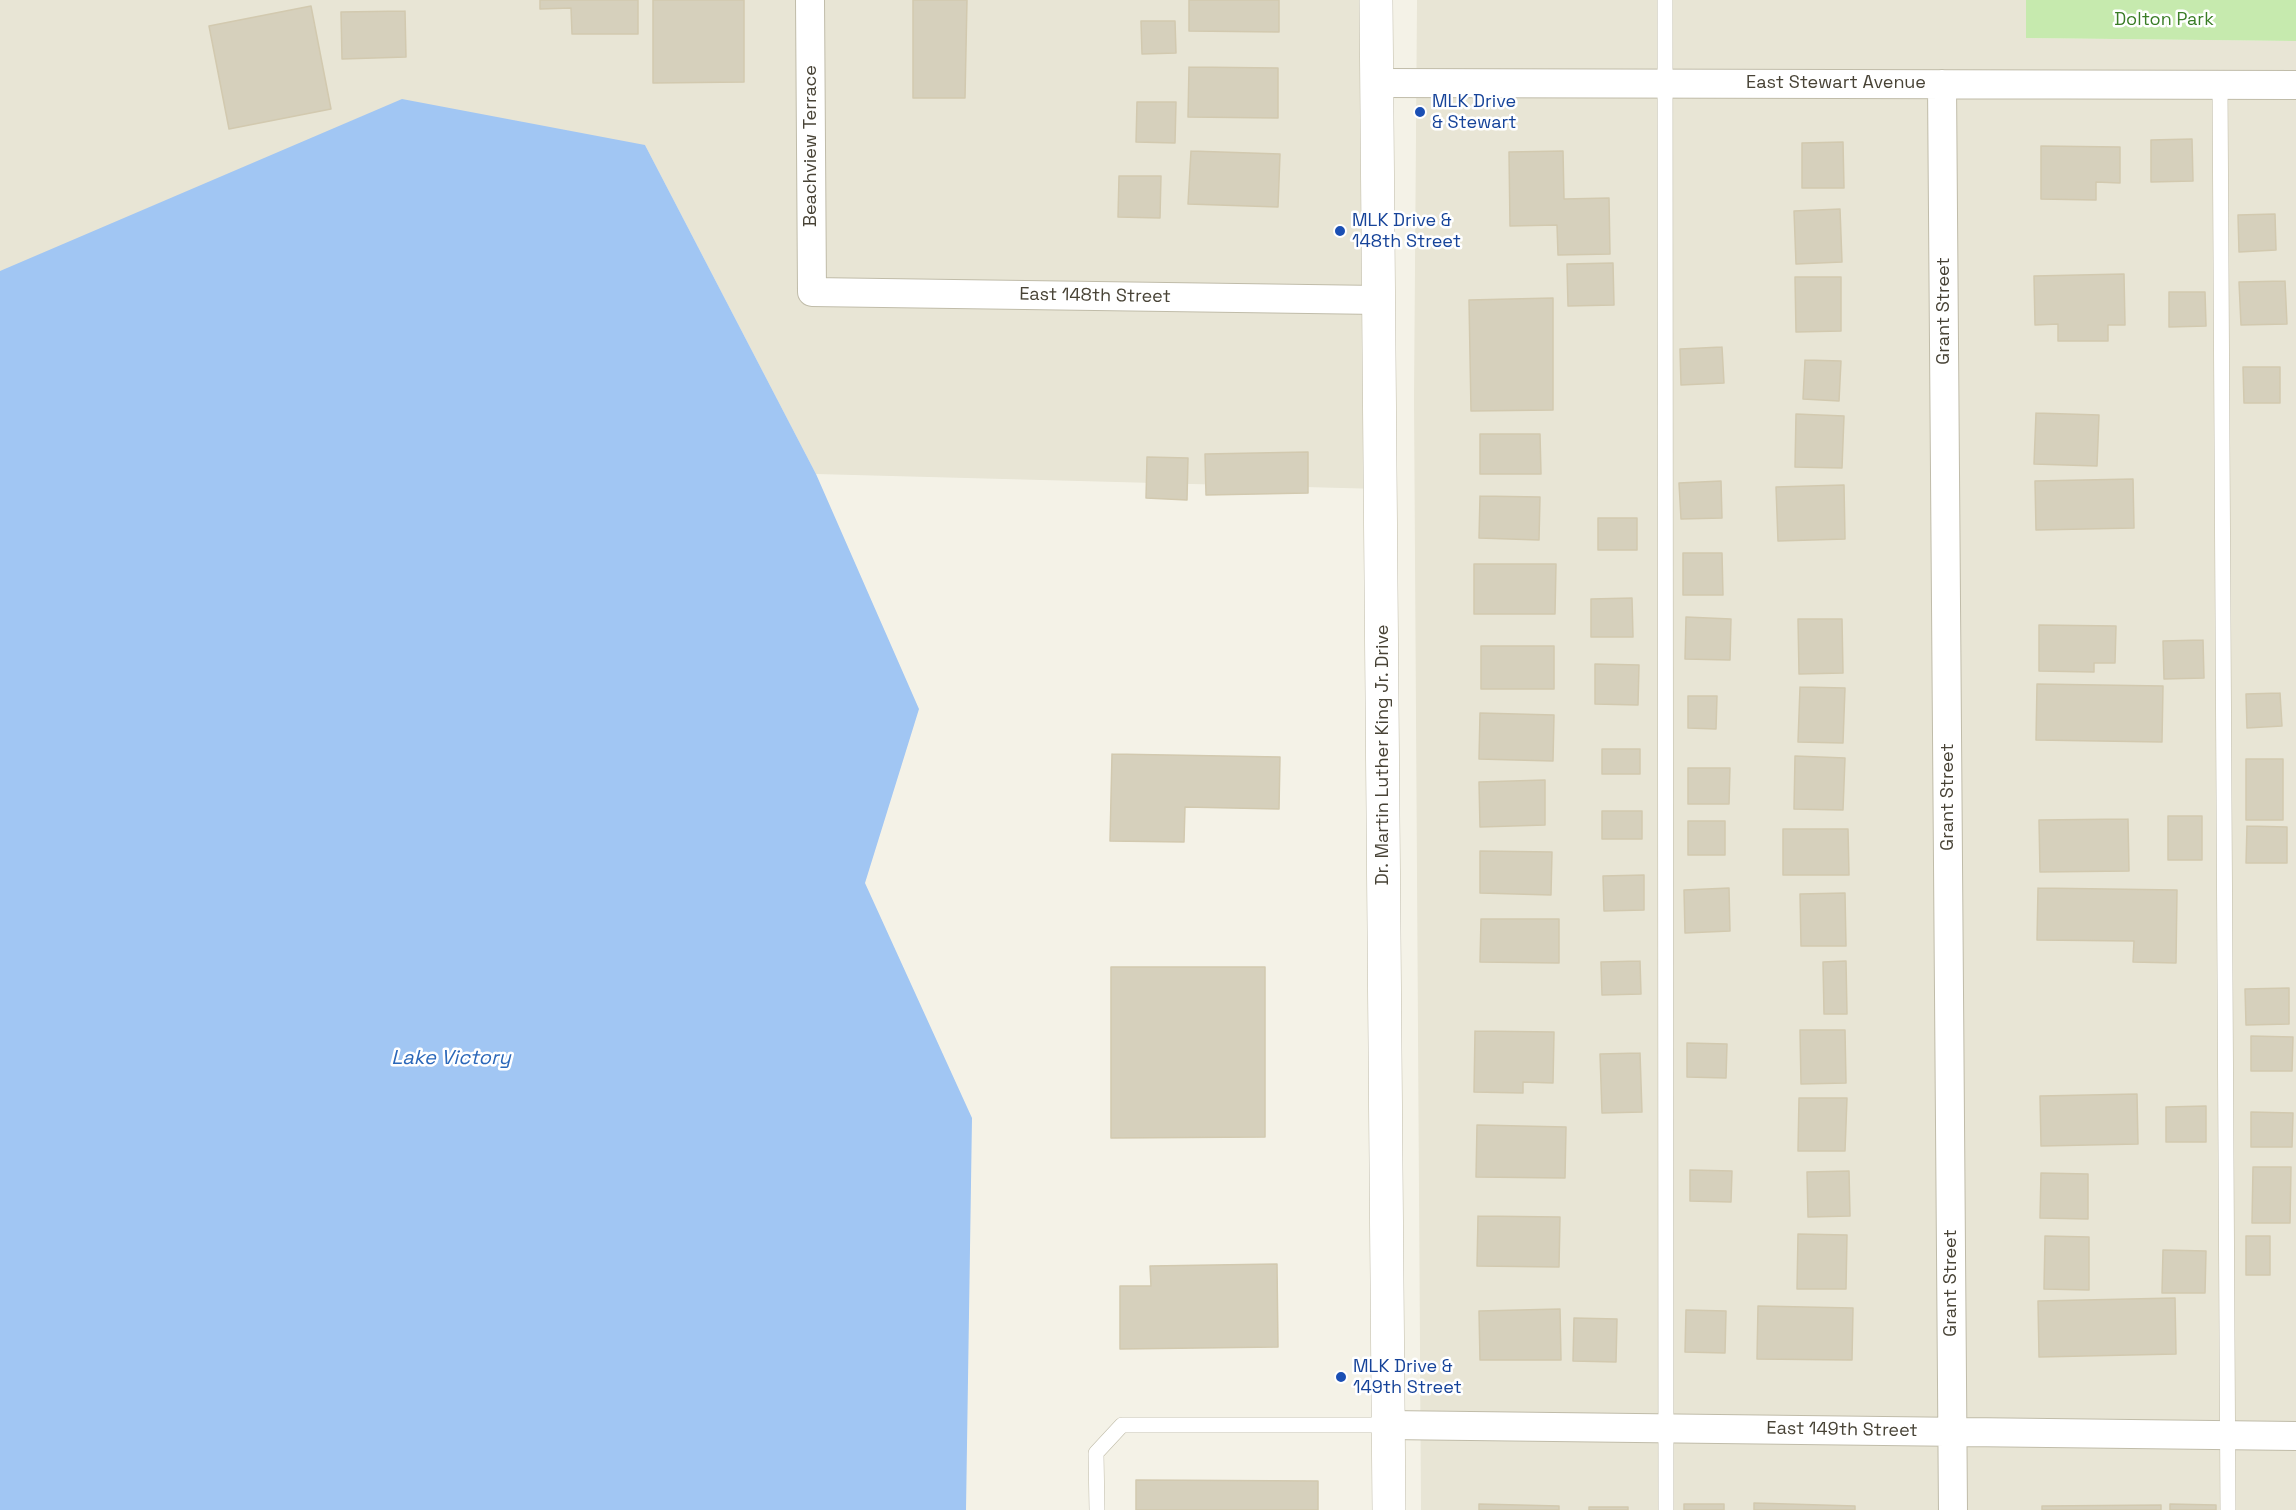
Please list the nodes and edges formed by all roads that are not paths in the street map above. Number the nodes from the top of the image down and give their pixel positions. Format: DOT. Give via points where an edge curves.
graph roads {
  1 [pos="810,0"];
  2 [pos="1376,0"];
  3 [pos="1665,0"];
  4 [pos="1665,82"];
  5 [pos="1377,83"];
  6 [pos="1942,84"];
  7 [pos="2220,84"];
  8 [pos="2296,85"];
  9 [pos="812,292"];
  10 [pos="1379,300"];
  11 [pos="1388,1425"];
  12 [pos="1667,1428"];
  13 [pos="1953,1431"];
  14 [pos="2227,1435"];
  15 [pos="2296,1436"];
  16 [pos="1097,1510"];
  17 [pos="1389,1510"];
  18 [pos="1666,1510"];
  19 [pos="1953,1510"];
  20 [pos="2228,1510"];
  1 -- 9 [label="street, Beachview Terrace"];
  2 -- 5 [label="street, Dr. Martin Luther King Jr. Drive"];
  3 -- 4 [label="lane"];
  4 -- 5 [label="street, East Stewart Avenue"];
  4 -- 6 [label="street, East Stewart Avenue"];
  4 -- 12 [label="lane"];
  5 -- 10 [label="street, Dr. Martin Luther King Jr. Drive"];
  6 -- 7 [label="street, East Stewart Avenue"];
  6 -- 13 [label="street, Grant Street"];
  7 -- 8 [label="street, East Stewart Avenue"];
  7 -- 14 [label="lane"];
  9 -- 10 [label="street, East 148th Street"];
  10 -- 11 [label="street, Dr. Martin Luther King Jr. Drive"];
  11 -- 12 [label="street, East 149th Street"];
  11 -- 16 [label="lane" via="1122,1425 1096,1453"];
  11 -- 17 [label="street, Dr. Martin Luther King Jr. Drive"];
  12 -- 13 [label="street, East 149th Street"];
  12 -- 18 [label="lane"];
  13 -- 14 [label="street, East 149th Street"];
  13 -- 19 [label="street, Grant Street"];
  14 -- 15 [label="street, East 149th Street"];
  14 -- 20 [label="lane"];
}
